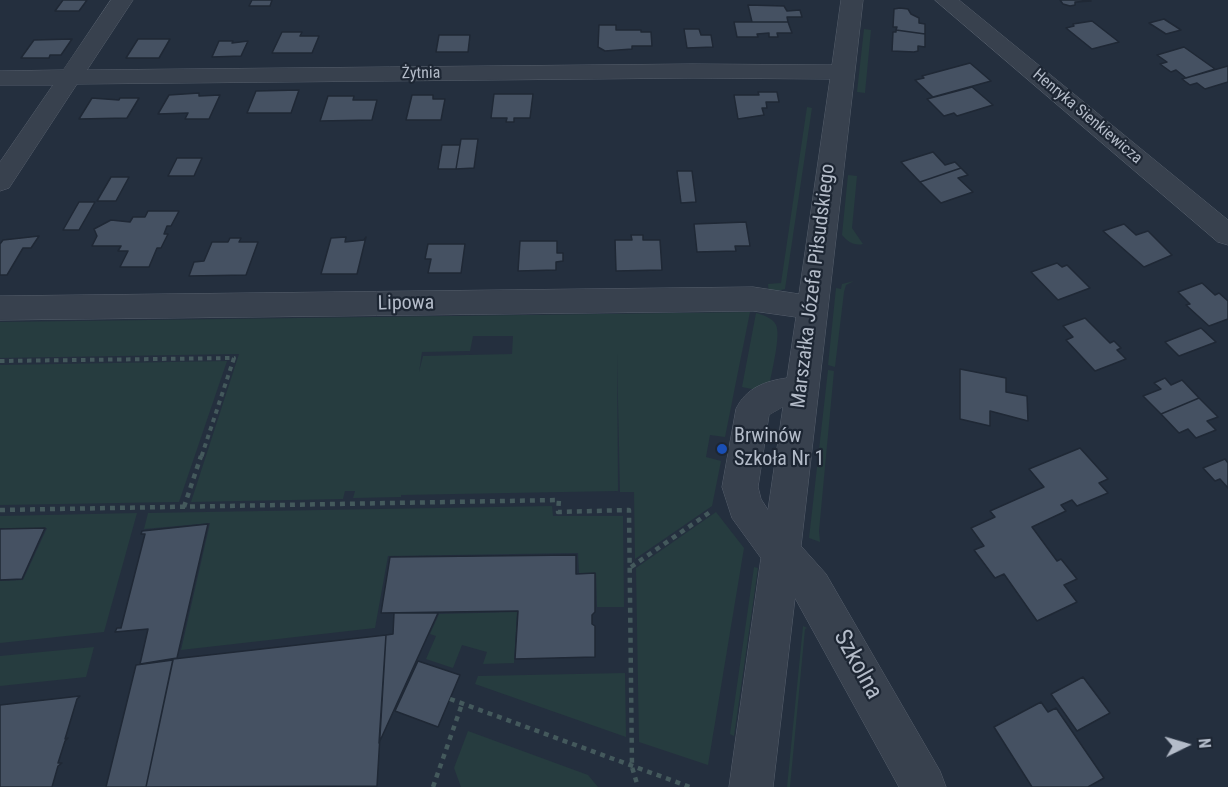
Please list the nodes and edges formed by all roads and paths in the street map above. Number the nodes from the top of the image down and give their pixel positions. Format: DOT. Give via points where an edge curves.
graph roads {
  1 [pos="852,0"];
  2 [pos="946,0"];
  3 [pos="122,2"];
  4 [pos="842,72"];
  5 [pos="0,78"];
  6 [pos="71,78"];
  7 [pos="0,182"];
  8 [pos="1228,235"];
  9 [pos="0,308"];
  10 [pos="812,308"];
  11 [pos="0,362"];
  12 [pos="801,391"];
  13 [pos="722,506"];
  14 [pos="184,507"];
  15 [pos="0,510"];
  16 [pos="780,550"];
  17 [pos="630,567"];
  18 [pos="450,699"];
  19 [pos="462,704"];
  20 [pos="632,767"];
  21 [pos="433,787"];
  22 [pos="638,787"];
  23 [pos="690,787"];
  24 [pos="751,787"];
  25 [pos="924,787"];
  1 -- 4 [label="street, Marszałka Józefa Piłsudskiego"];
  2 -- 8 [label="street, Henryka Sienkiewicza"];
  3 -- 6 [label="street"];
  4 -- 6 [label="street, Żytnia"];
  4 -- 10 [label="street, Marszałka Józefa Piłsudskiego"];
  5 -- 6 [label="street, Żytnia"];
  6 -- 7 [label="street"];
  9 -- 10 [label="street, Lipowa" via="753,299"];
  10 -- 12 [label="street, Marszałka Józefa Piłsudskiego"];
  11 -- 14 [label="path" via="234,358"];
  12 -- 16 [label="street, Marszałka Józefa Piłsudskiego"];
  12 -- 16 [label="street, Szkolna" via="776,393 753,409 740,487 745,506"];
  13 -- 17 [label="path"];
  14 -- 15 [label="path"];
  14 -- 17 [label="path" via="559,500 558,512 629,510"];
  16 -- 24 [label="street, Marszałka Józefa Piłsudskiego"];
  16 -- 25 [label="street, Szkolna" via="812,588"];
  17 -- 20 [label="path"];
  18 -- 19 [label="path"];
  19 -- 20 [label="path"];
  19 -- 21 [label="path"];
  20 -- 22 [label="path"];
  20 -- 23 [label="path"];
}
